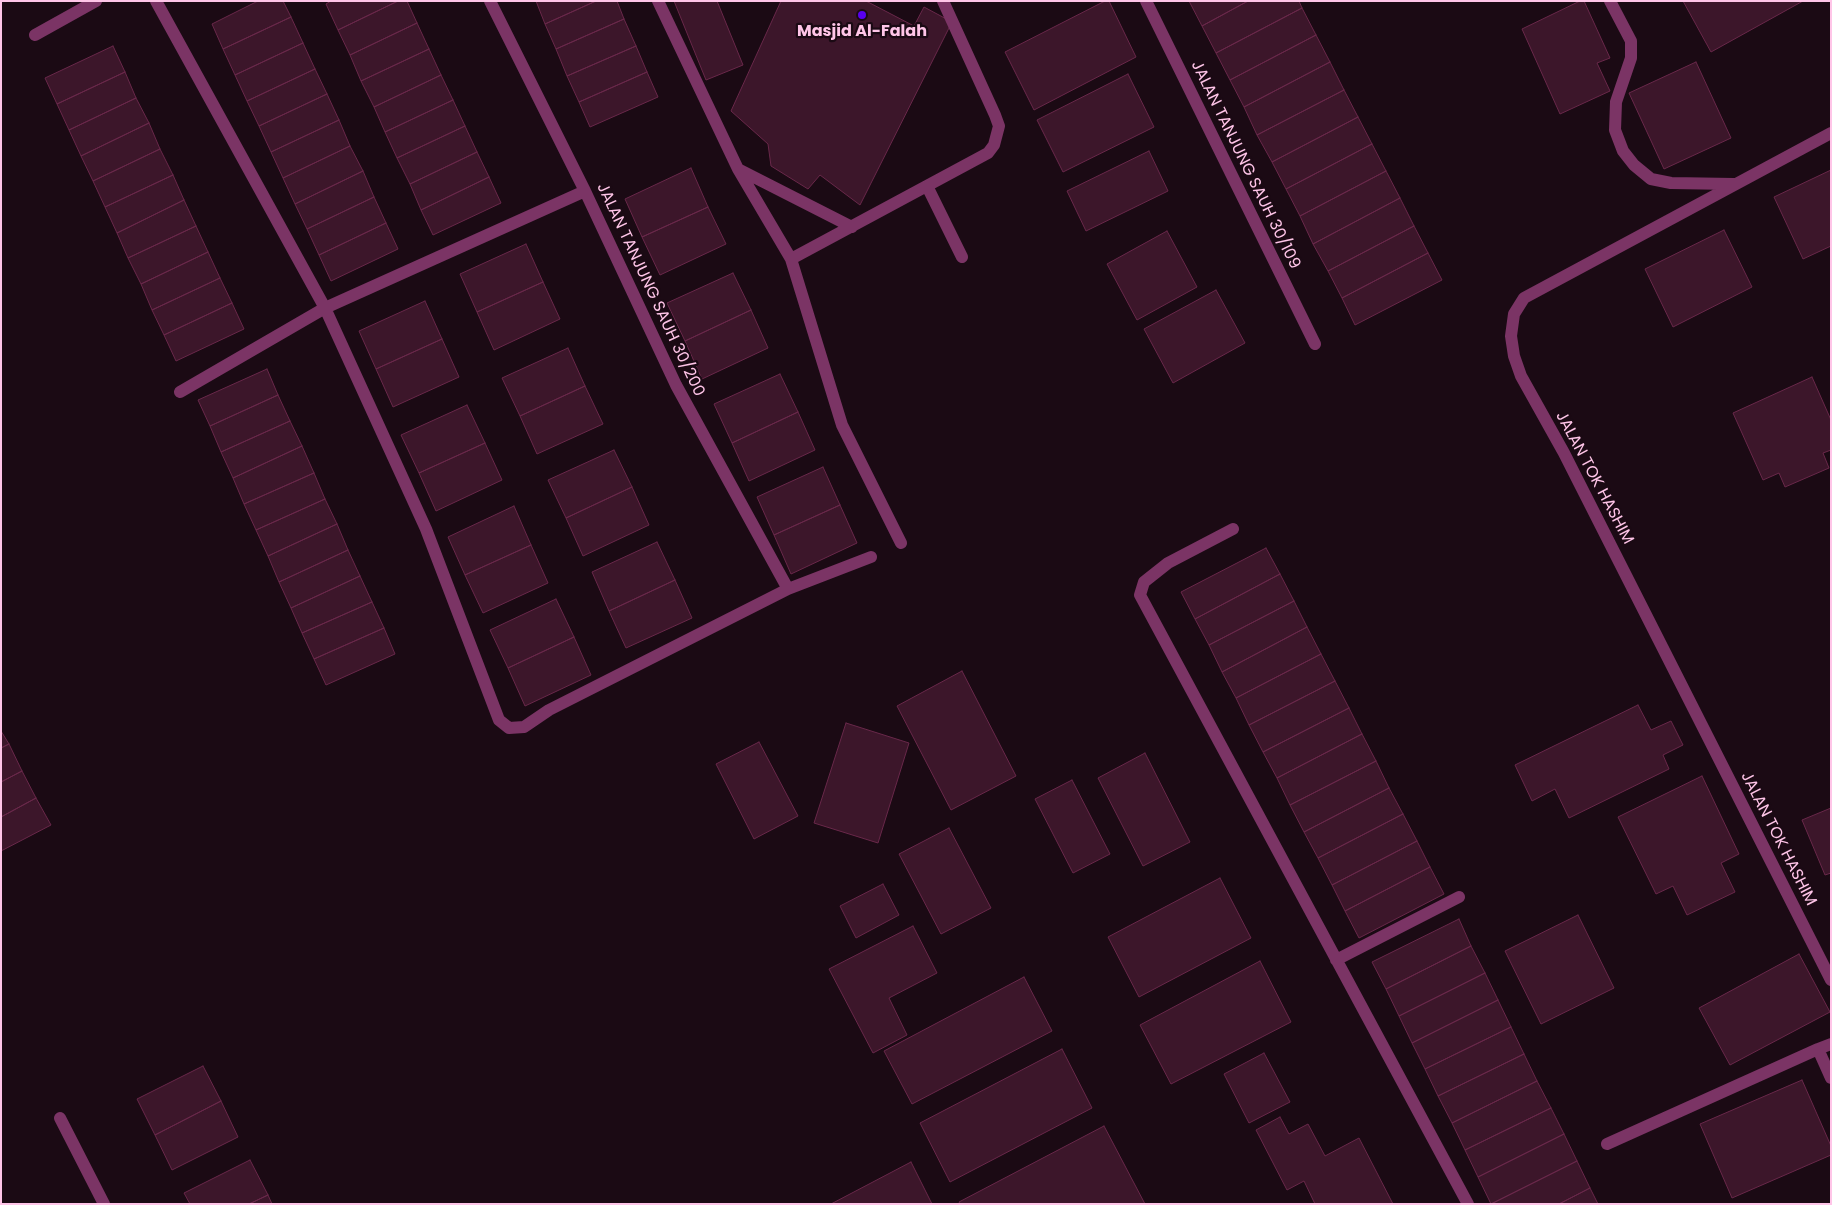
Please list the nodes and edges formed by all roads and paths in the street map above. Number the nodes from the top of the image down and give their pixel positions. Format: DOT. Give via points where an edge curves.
graph roads {
  1 [pos="96,1"];
  2 [pos="156,1"];
  3 [pos="490,1"];
  4 [pos="658,1"];
  5 [pos="943,1"];
  6 [pos="1146,1"];
  7 [pos="1610,1"];
  8 [pos="35,35"];
  9 [pos="1831,134"];
  10 [pos="738,169"];
  11 [pos="1736,184"];
  12 [pos="927,186"];
  13 [pos="585,191"];
  14 [pos="852,227"];
  15 [pos="962,257"];
  16 [pos="791,259"];
  17 [pos="325,308"];
  18 [pos="1315,344"];
  19 [pos="180,392"];
  20 [pos="1234,529"];
  21 [pos="901,542"];
  22 [pos="871,557"];
  23 [pos="788,589"];
  24 [pos="1459,897"];
  25 [pos="1336,960"];
  26 [pos="1831,980"];
  27 [pos="1831,1044"];
  28 [pos="1818,1049"];
  29 [pos="1831,1078"];
  30 [pos="60,1118"];
  31 [pos="1607,1144"];
  32 [pos="104,1204"];
  33 [pos="1468,1204"];
  1 -- 8 [label="street"];
  2 -- 17 [label="street"];
  3 -- 13 [label="street, JALAN TANJUNG SAUH 30/200"];
  4 -- 10 [label="street"];
  5 -- 12 [label="street" via="999,126 994,145 988,153"];
  6 -- 18 [label="street, JALAN TANJUNG SAUH 30/109"];
  7 -- 11 [label="street" via="1631,41 1631,58 1616,102 1614,130 1623,151 1651,179 1671,184"];
  9 -- 11 [label="street, JALAN TOK HASHIM"];
  10 -- 14 [label="street"];
  10 -- 16 [label="street"];
  11 -- 26 [label="street, JALAN TOK HASHIM" via="1524,298 1514,314 1514,356 1521,376 1568,461"];
  12 -- 14 [label="street"];
  12 -- 15 [label="street"];
  13 -- 17 [label="street"];
  13 -- 23 [label="street, JALAN TANJUNG SAUH 30/200" via="676,385"];
  14 -- 16 [label="street"];
  16 -- 21 [label="street" via="842,425"];
  17 -- 19 [label="street"];
  17 -- 23 [label="street" via="426,529 499,720 509,728 524,727 550,710"];
  20 -- 25 [label="street" via="1168,562 1144,582 1140,595"];
  22 -- 23 [label="street"];
  24 -- 25 [label="street"];
  25 -- 33 [label="street"];
  27 -- 28 [label="street"];
  28 -- 29 [label="street"];
  28 -- 31 [label="street"];
  30 -- 32 [label="street"];
}
